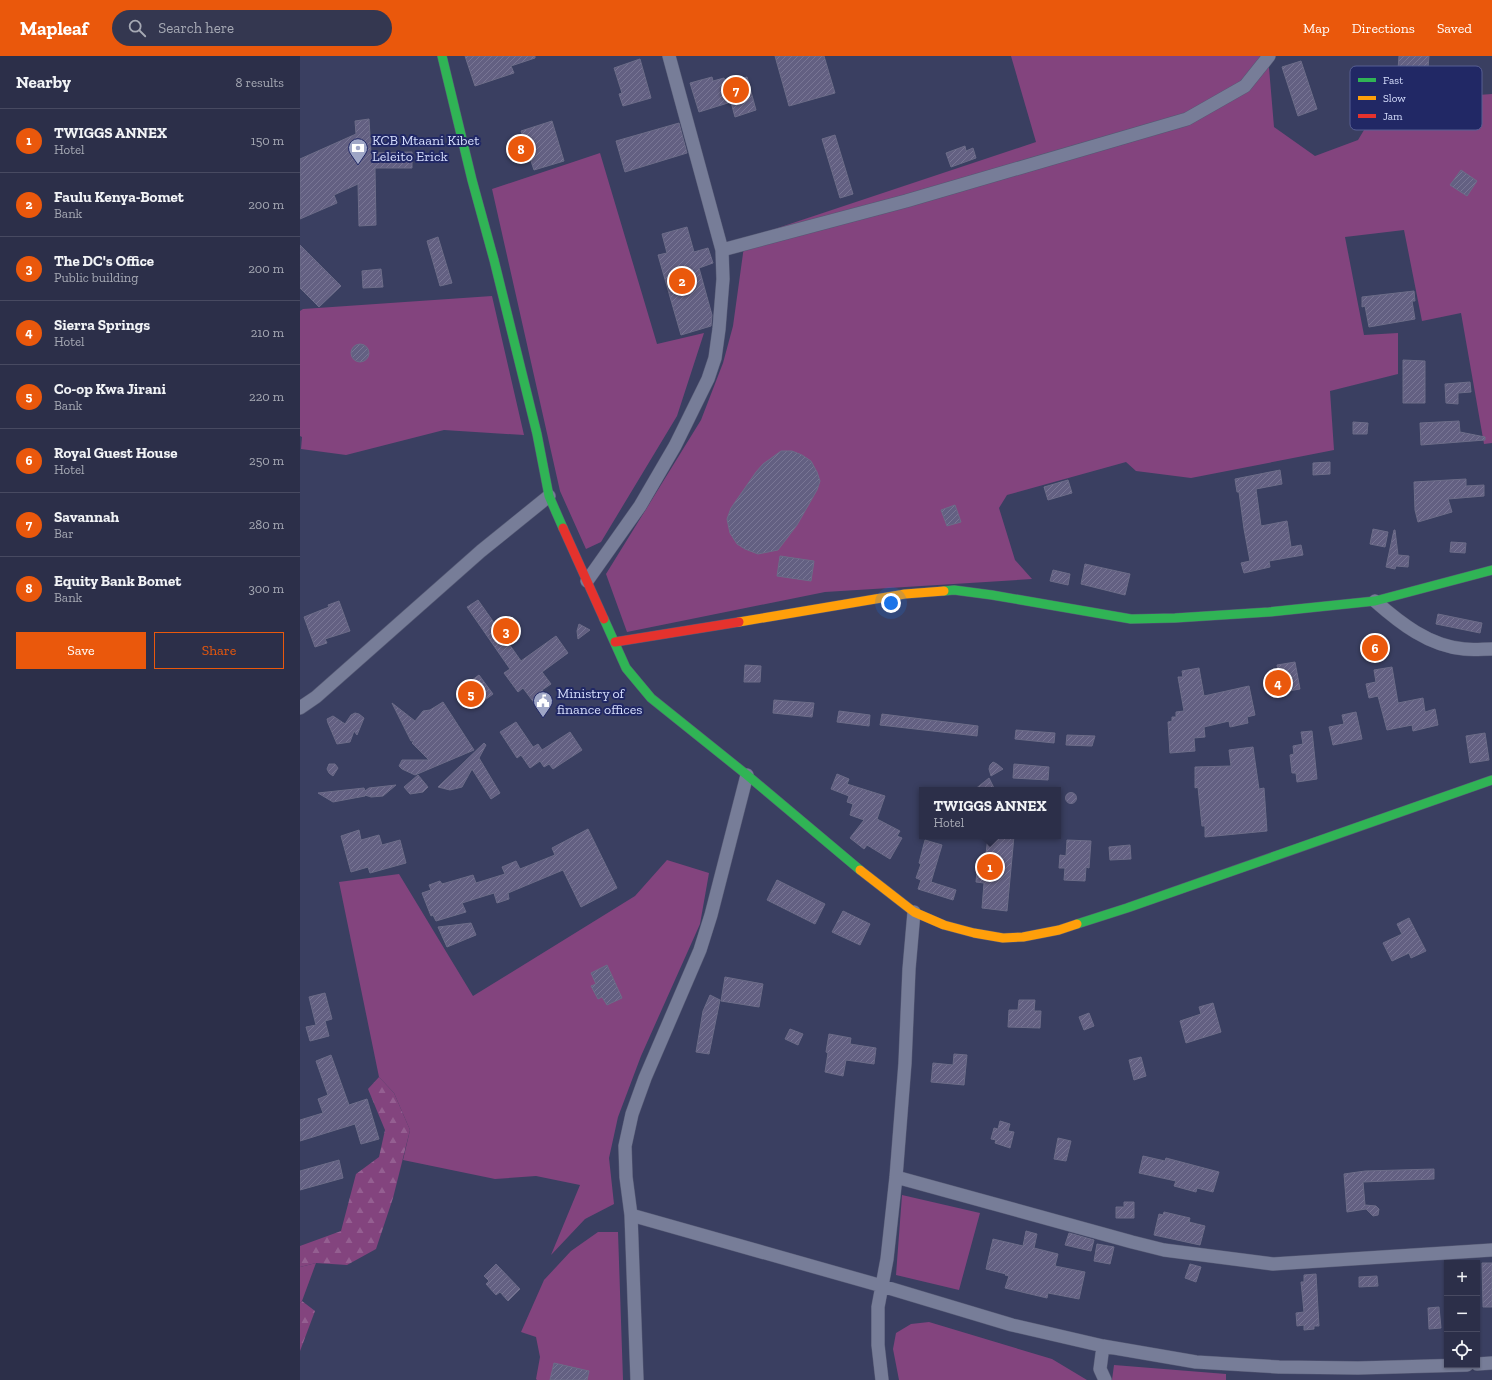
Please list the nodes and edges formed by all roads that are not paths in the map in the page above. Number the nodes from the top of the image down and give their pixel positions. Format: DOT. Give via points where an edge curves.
graph roads {
  1 [pos="442,56"];
  2 [pos="669,56"];
  3 [pos="1269,56"];
  4 [pos="722,250"];
  5 [pos="549,496"];
  6 [pos="1492,570"];
  7 [pos="587,581"];
  8 [pos="1375,601"];
  9 [pos="615,642"];
  10 [pos="1492,649"];
  11 [pos="300,708"];
  12 [pos="747,774"];
  13 [pos="1492,780"];
  14 [pos="914,912"];
  15 [pos="896,1177"];
  16 [pos="631,1215"];
  17 [pos="1492,1250"];
  18 [pos="882,1286"];
  19 [pos="1103,1346"];
  20 [pos="1492,1363"];
  21 [pos="1480,1364"];
  22 [pos="1444,1366"];
  23 [pos="637,1380"];
  24 [pos="882,1380"];
  25 [pos="1105,1380"];
  1 -- 5 [label="street" via="502,290 537,434"];
  2 -- 4 [label="street"];
  3 -- 4 [label="street" via="1245,86 1187,119 906,201"];
  4 -- 7 [label="street" via="720,329 708,379 675,446 640,506"];
  5 -- 7 [label="street"];
  5 -- 11 [label="street" via="481,551 316,697"];
  6 -- 8 [label="street"];
  7 -- 9 [label="street"];
  8 -- 9 [label="street" via="1269,612 1131,619 954,590 905,594"];
  8 -- 10 [label="street" via="1407,627 1442,645 1463,649"];
  9 -- 12 [label="street" via="626,668 647,694"];
  12 -- 14 [label="street" via="846,860"];
  12 -- 16 [label="street" via="700,950 644,1078 632,1114 625,1146"];
  13 -- 14 [label="street" via="1059,930 1003,938 974,934"];
  14 -- 15 [label="street" via="908,968 905,1063"];
  15 -- 17 [label="street" via="1164,1250 1274,1264"];
  15 -- 18 [label="street"];
  16 -- 18 [label="street"];
  16 -- 23 [label="street"];
  18 -- 19 [label="street" via="1012,1325"];
  18 -- 24 [label="street" via="877,1323"];
  19 -- 22 [label="street" via="1196,1362 1279,1367"];
  19 -- 25 [label="street" via="1100,1369"];
  20 -- 21 [label="street"];
}
